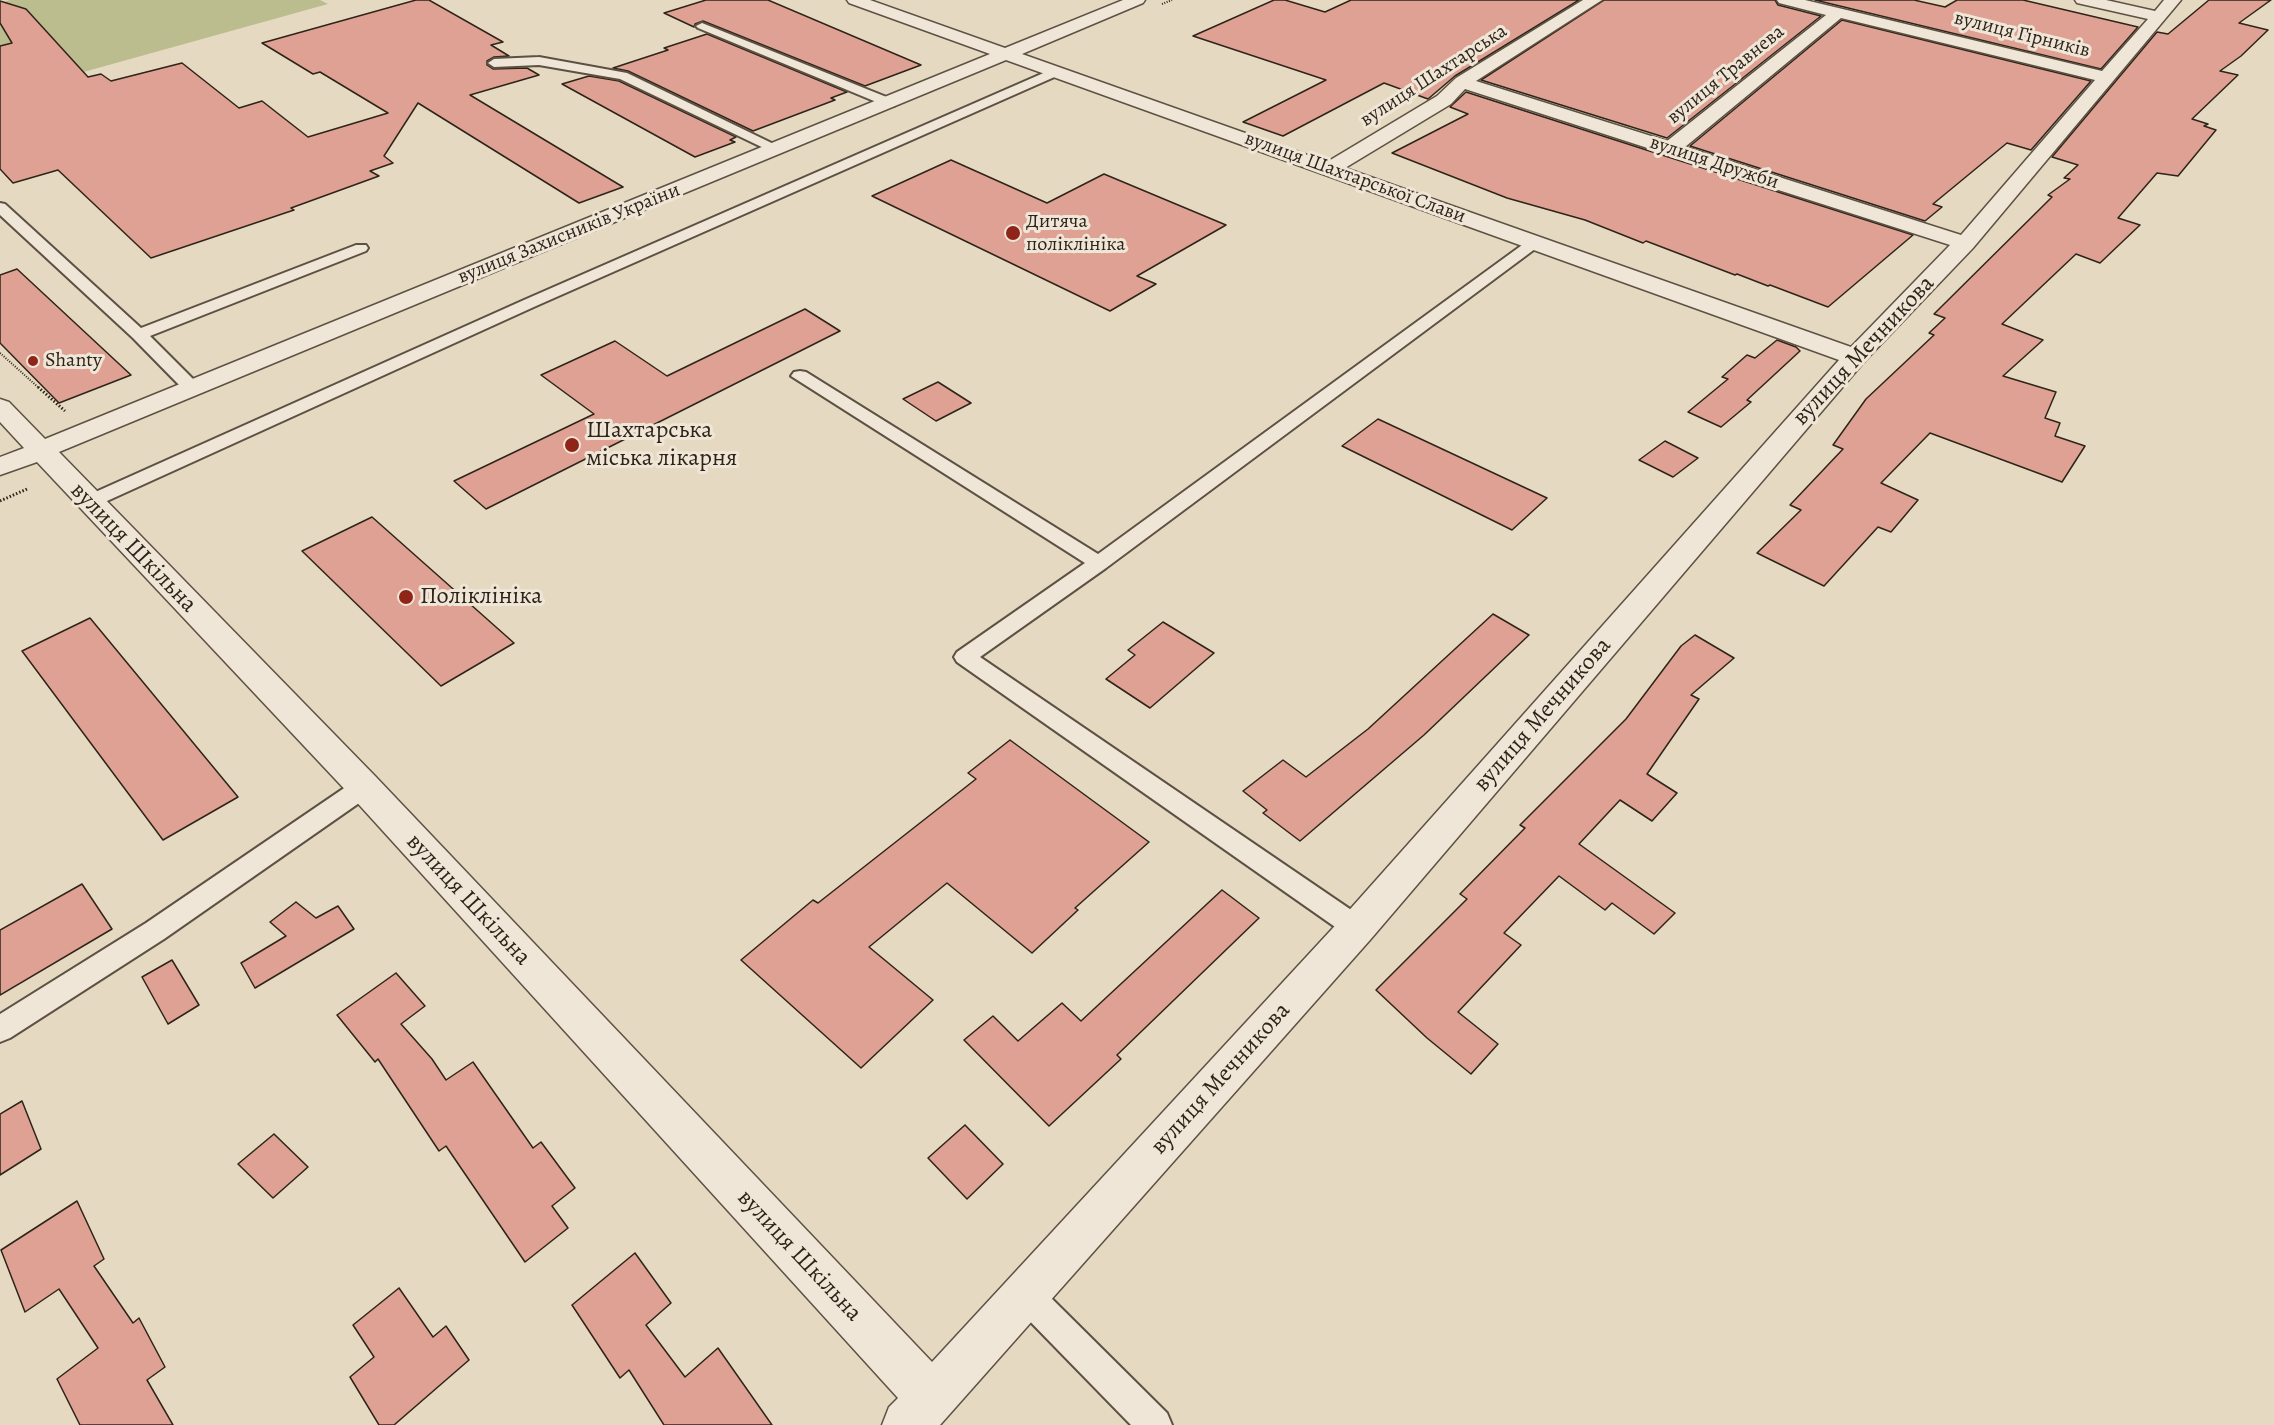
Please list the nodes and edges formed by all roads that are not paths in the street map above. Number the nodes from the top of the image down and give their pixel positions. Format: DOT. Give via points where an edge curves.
graph roads {
  1 [pos="855,0"];
  2 [pos="1594,0"];
  3 [pos="1785,0"];
  4 [pos="2083,0"];
  5 [pos="1129,1"];
  6 [pos="2165,8"];
  7 [pos="1838,13"];
  8 [pos="702,26"];
  9 [pos="1006,55"];
  10 [pos="494,63"];
  11 [pos="1055,72"];
  12 [pos="2108,78"];
  13 [pos="1462,82"];
  14 [pos="890,103"];
  15 [pos="777,149"];
  16 [pos="1670,149"];
  17 [pos="1329,169"];
  18 [pos="0,207"];
  19 [pos="1534,243"];
  20 [pos="1965,243"];
  21 [pos="361,248"];
  22 [pos="139,335"];
  23 [pos="1855,357"];
  24 [pos="800,376"];
  25 [pos="192,388"];
  26 [pos="0,407"];
  27 [pos="39,450"];
  28 [pos="0,467"];
  29 [pos="89,502"];
  30 [pos="1099,563"];
  31 [pos="364,787"];
  32 [pos="1357,928"];
  33 [pos="0,1029"];
  34 [pos="1026,1295"];
  35 [pos="931,1398"];
  36 [pos="907,1425"];
  37 [pos="1155,1425"];
  1 -- 9 [label="street, вулиця Шахтарської Слави"];
  2 -- 13 [label="street, вулиця Шахтарська"];
  3 -- 7 [label="street, вулиця Гірників"];
  4 -- 6 [label="street"];
  5 -- 9 [label="street, вулиця Захисників України"];
  6 -- 12 [label="street, вулиця Мечникова"];
  7 -- 12 [label="street, вулиця Гірників"];
  7 -- 16 [label="street, вулиця Травнева"];
  8 -- 14 [label="lane"];
  9 -- 11 [label="street, вулиця Шахтарської Слави"];
  9 -- 14 [label="street, вулиця Захисників України"];
  10 -- 15 [label="lane" via="539,61 623,76"];
  11 -- 17 [label="street, вулиця Шахтарської Слави"];
  11 -- 29 [label="lane"];
  12 -- 20 [label="street, вулиця Мечникова"];
  13 -- 16 [label="street, вулиця Дружби"];
  13 -- 17 [label="street, вулиця Шахтарська" via="1444,100"];
  14 -- 15 [label="street, вулиця Захисників України"];
  15 -- 25 [label="street, вулиця Захисників України"];
  16 -- 20 [label="street, вулиця Дружби"];
  17 -- 19 [label="street, вулиця Шахтарської Слави"];
  18 -- 22 [label="lane"];
  19 -- 23 [label="street, вулиця Шахтарської Слави"];
  19 -- 30 [label="lane"];
  20 -- 23 [label="street, вулиця Мечникова"];
  21 -- 22 [label="lane"];
  22 -- 25 [label="lane"];
  23 -- 32 [label="street, вулиця Мечникова"];
  24 -- 30 [label="lane"];
  25 -- 27 [label="street, вулиця Захисників України"];
  26 -- 27 [label="street, вулиця Шкільна"];
  27 -- 28 [label="street, вулиця Захисників України"];
  27 -- 29 [label="street, вулиця Шкільна"];
  29 -- 31 [label="street, вулиця Шкільна"];
  30 -- 32 [label="lane" via="965,657"];
  31 -- 33 [label="lane" via="155,931"];
  31 -- 35 [label="street, вулиця Шкільна"];
  32 -- 34 [label="street, вулиця Мечникова"];
  34 -- 35 [label="street, вулиця Мечникова"];
  34 -- 37 [label="lane"];
  35 -- 36 [label="street, вулиця Мечникова"];
}
